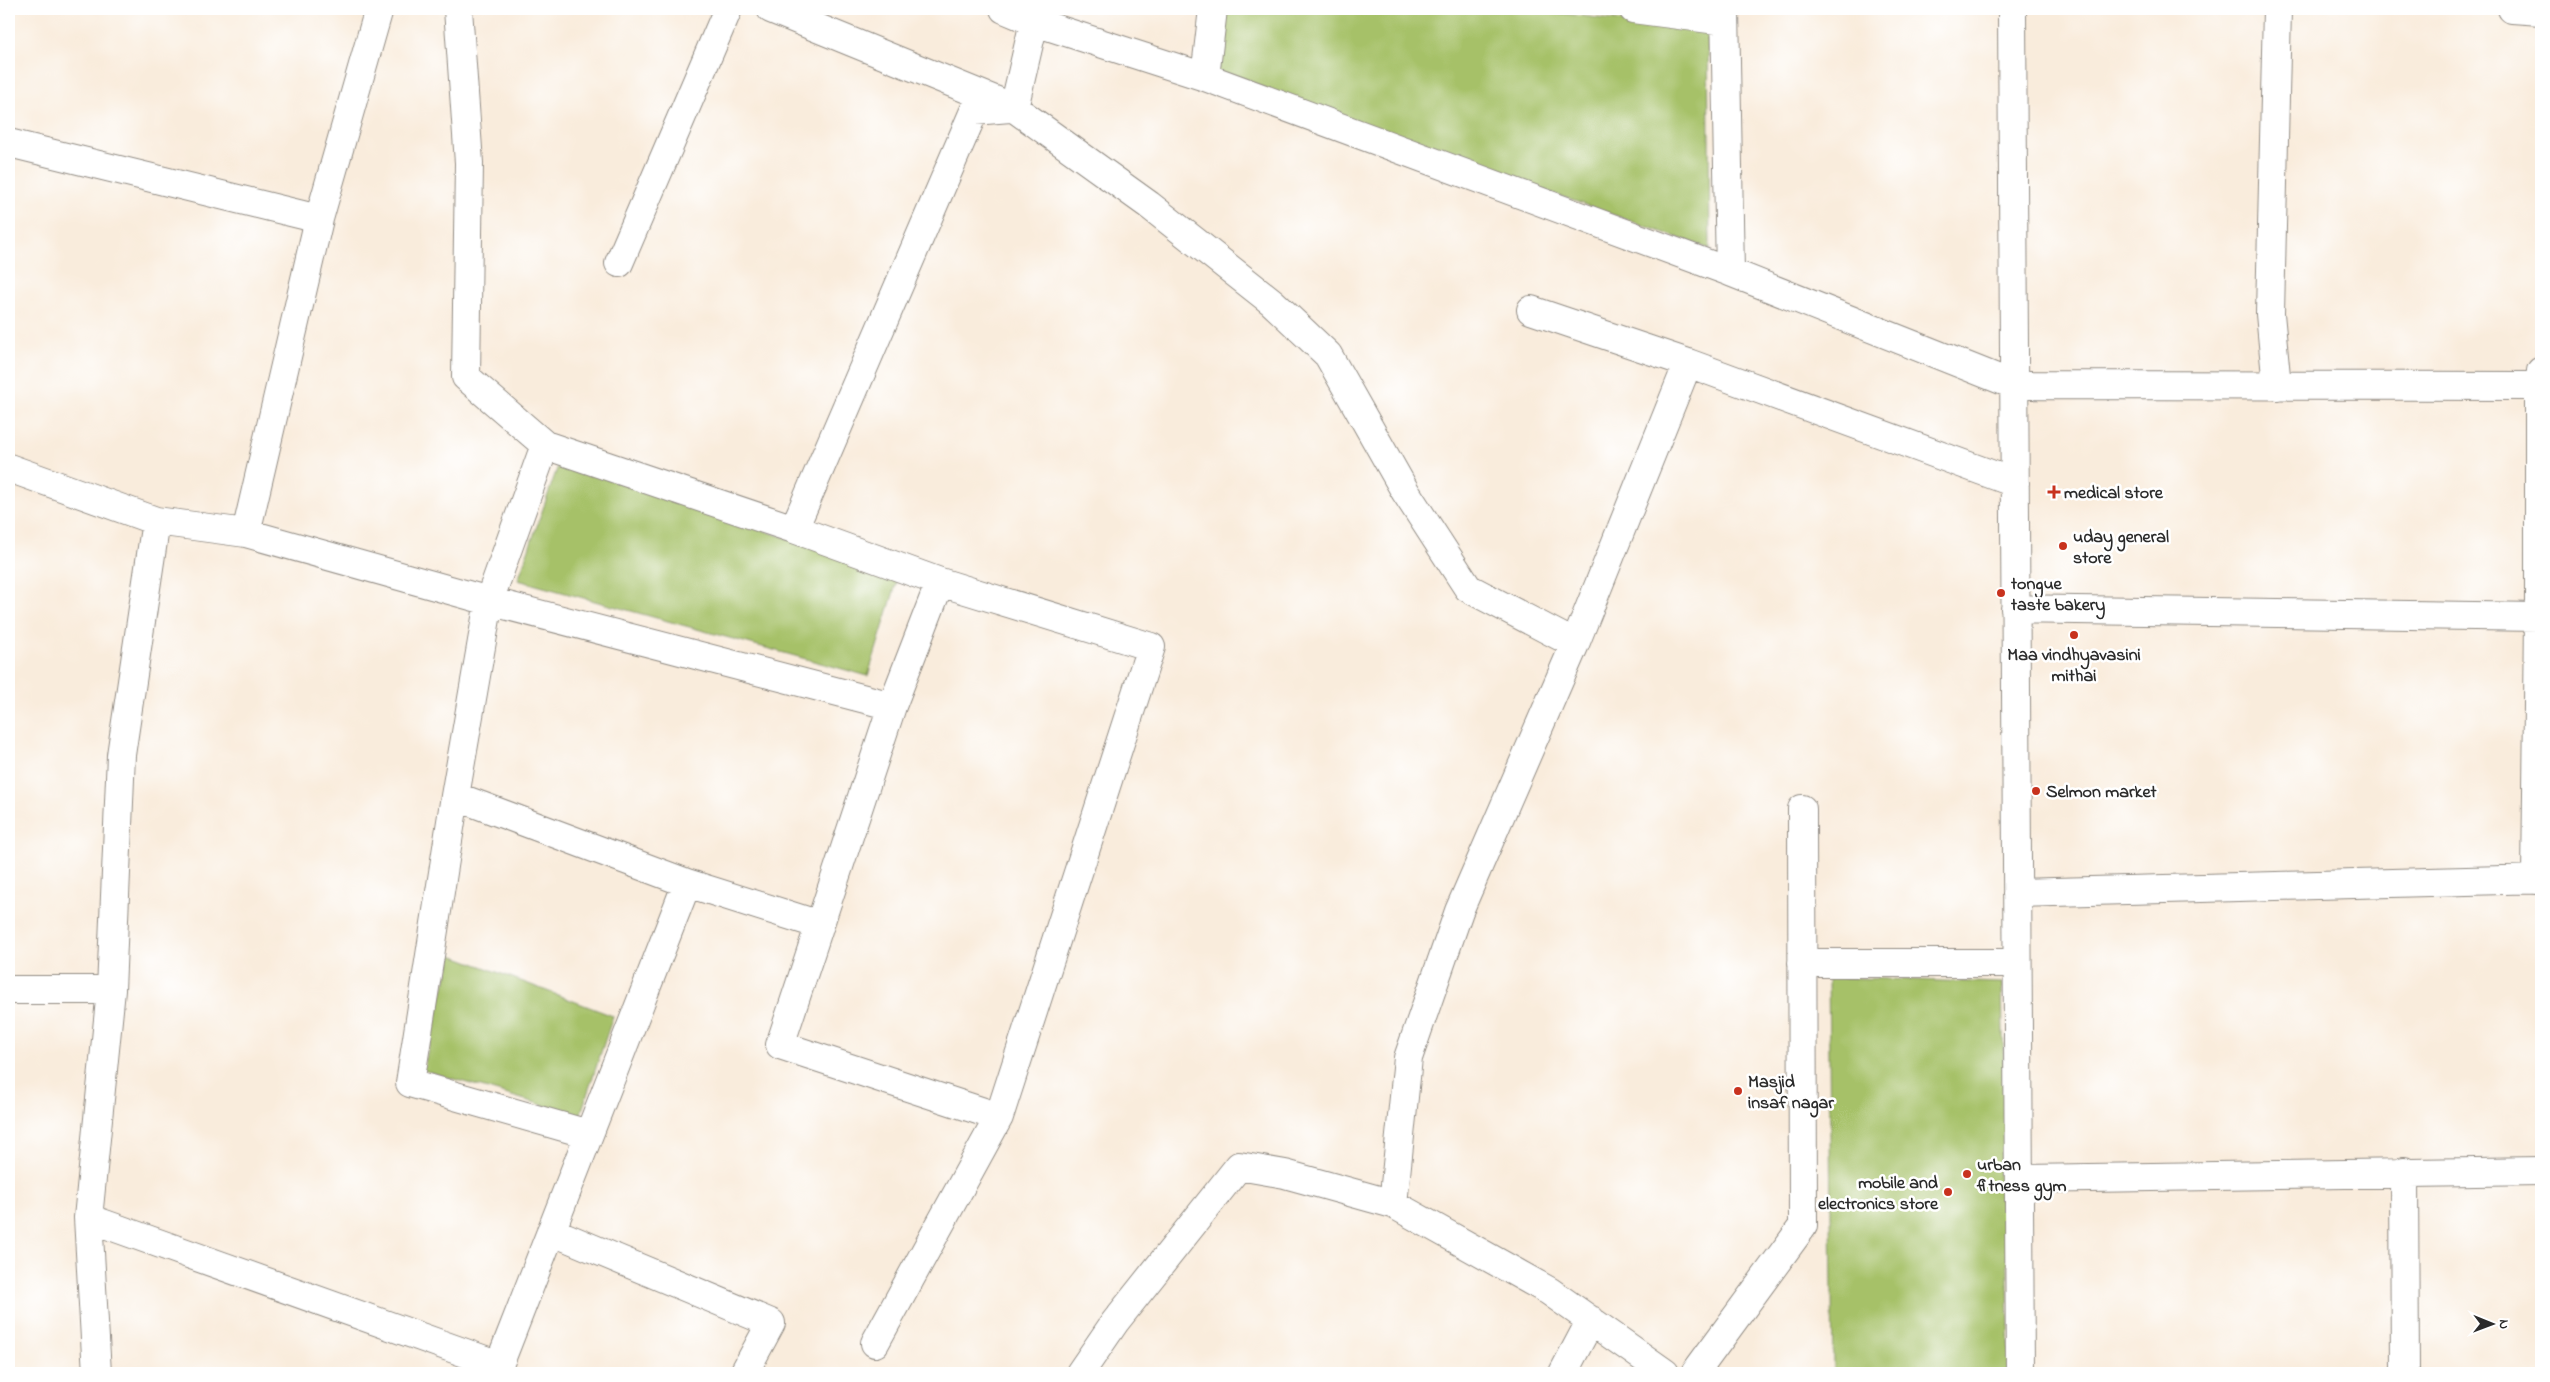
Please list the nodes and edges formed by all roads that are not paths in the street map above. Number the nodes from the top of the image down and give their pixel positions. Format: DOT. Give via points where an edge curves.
graph roads {
  1 [pos="379,9"];
  2 [pos="458,9"];
  3 [pos="728,9"];
  4 [pos="771,9"];
  5 [pos="1004,9"];
  6 [pos="1213,9"];
  7 [pos="1632,9"];
  8 [pos="2012,9"];
  9 [pos="2277,9"];
  10 [pos="2512,9"];
  11 [pos="2541,11"];
  12 [pos="1036,15"];
  13 [pos="1725,15"];
  14 [pos="1205,77"];
  15 [pos="1014,108"];
  16 [pos="9,143"];
  17 [pos="319,219"];
  18 [pos="620,264"];
  19 [pos="1730,272"];
  20 [pos="1531,310"];
  21 [pos="1688,363"];
  22 [pos="2540,379"];
  23 [pos="2014,385"];
  24 [pos="2278,386"];
  25 [pos="545,445"];
  26 [pos="9,468"];
  27 [pos="2015,483"];
  28 [pos="156,521"];
  29 [pos="794,529"];
  30 [pos="246,533"];
  31 [pos="940,582"];
  32 [pos="490,601"];
  33 [pos="2016,609"];
  34 [pos="2540,617"];
  35 [pos="1575,644"];
  36 [pos="892,706"];
  37 [pos="455,796"];
  38 [pos="1802,809"];
  39 [pos="2539,880"];
  40 [pos="687,883"];
  41 [pos="2017,893"];
  42 [pos="820,925"];
  43 [pos="1802,963"];
  44 [pos="2017,963"];
  45 [pos="9,990"];
  46 [pos="111,990"];
  47 [pos="999,1117"];
  48 [pos="588,1134"];
  49 [pos="2404,1171"];
  50 [pos="2541,1171"];
  51 [pos="2019,1179"];
  52 [pos="1392,1204"];
  53 [pos="88,1218"];
  54 [pos="551,1231"];
  55 [pos="1590,1320"];
  56 [pos="875,1343"];
  57 [pos="497,1369"];
  58 [pos="97,1373"];
  59 [pos="744,1373"];
  60 [pos="1080,1373"];
  61 [pos="1563,1373"];
  62 [pos="1665,1373"];
  63 [pos="1695,1373"];
  64 [pos="2020,1373"];
  65 [pos="2405,1373"];
  1 -- 17 [label="street"];
  2 -- 25 [label="street" via="469,163 466,377"];
  3 -- 18 [label="street"];
  4 -- 15 [label="street"];
  5 -- 12 [label="street"];
  6 -- 14 [label="street"];
  7 -- 13 [label="street"];
  8 -- 23 [label="street"];
  9 -- 24 [label="street" via="2270,314"];
  10 -- 11 [label="street"];
  12 -- 14 [label="street"];
  12 -- 15 [label="street"];
  13 -- 19 [label="street"];
  14 -- 19 [label="street"];
  15 -- 29 [label="street" via="974,111"];
  15 -- 35 [label="street" via="1149,205 1272,302 1328,355 1405,492 1468,588"];
  16 -- 17 [label="street"];
  17 -- 30 [label="street"];
  19 -- 23 [label="street"];
  20 -- 21 [label="street"];
  21 -- 27 [label="street"];
  21 -- 35 [label="street"];
  22 -- 24 [label="street"];
  22 -- 34 [label="street"];
  23 -- 24 [label="street"];
  23 -- 27 [label="street"];
  25 -- 29 [label="street"];
  25 -- 32 [label="street"];
  26 -- 28 [label="street"];
  27 -- 33 [label="street"];
  28 -- 30 [label="street"];
  28 -- 46 [label="street" via="121,755"];
  29 -- 31 [label="street"];
  30 -- 32 [label="street"];
  31 -- 36 [label="street"];
  31 -- 47 [label="street" via="1151,647"];
  32 -- 36 [label="street"];
  32 -- 37 [label="street"];
  33 -- 34 [label="street"];
  33 -- 41 [label="street"];
  34 -- 39 [label="street"];
  35 -- 52 [label="street" via="1459,912 1408,1058"];
  36 -- 42 [label="street"];
  37 -- 40 [label="street"];
  37 -- 48 [label="street" via="410,1083"];
  38 -- 43 [label="street"];
  39 -- 41 [label="street"];
  40 -- 42 [label="street"];
  40 -- 48 [label="street"];
  41 -- 44 [label="street"];
  42 -- 47 [label="street" via="780,1045"];
  43 -- 44 [label="street"];
  43 -- 63 [label="street" via="1803,1226"];
  44 -- 51 [label="street"];
  45 -- 46 [label="street"];
  46 -- 53 [label="street"];
  47 -- 56 [label="street"];
  48 -- 54 [label="street"];
  49 -- 50 [label="street"];
  49 -- 51 [label="street"];
  49 -- 65 [label="street"];
  51 -- 64 [label="street"];
  52 -- 55 [label="street" via="1549,1291"];
  52 -- 60 [label="street" via="1285,1174 1239,1166 1114,1322"];
  53 -- 57 [label="street"];
  53 -- 58 [label="street"];
  54 -- 57 [label="street"];
  54 -- 59 [label="street" via="771,1323"];
  55 -- 61 [label="street"];
  55 -- 62 [label="street"];
}
